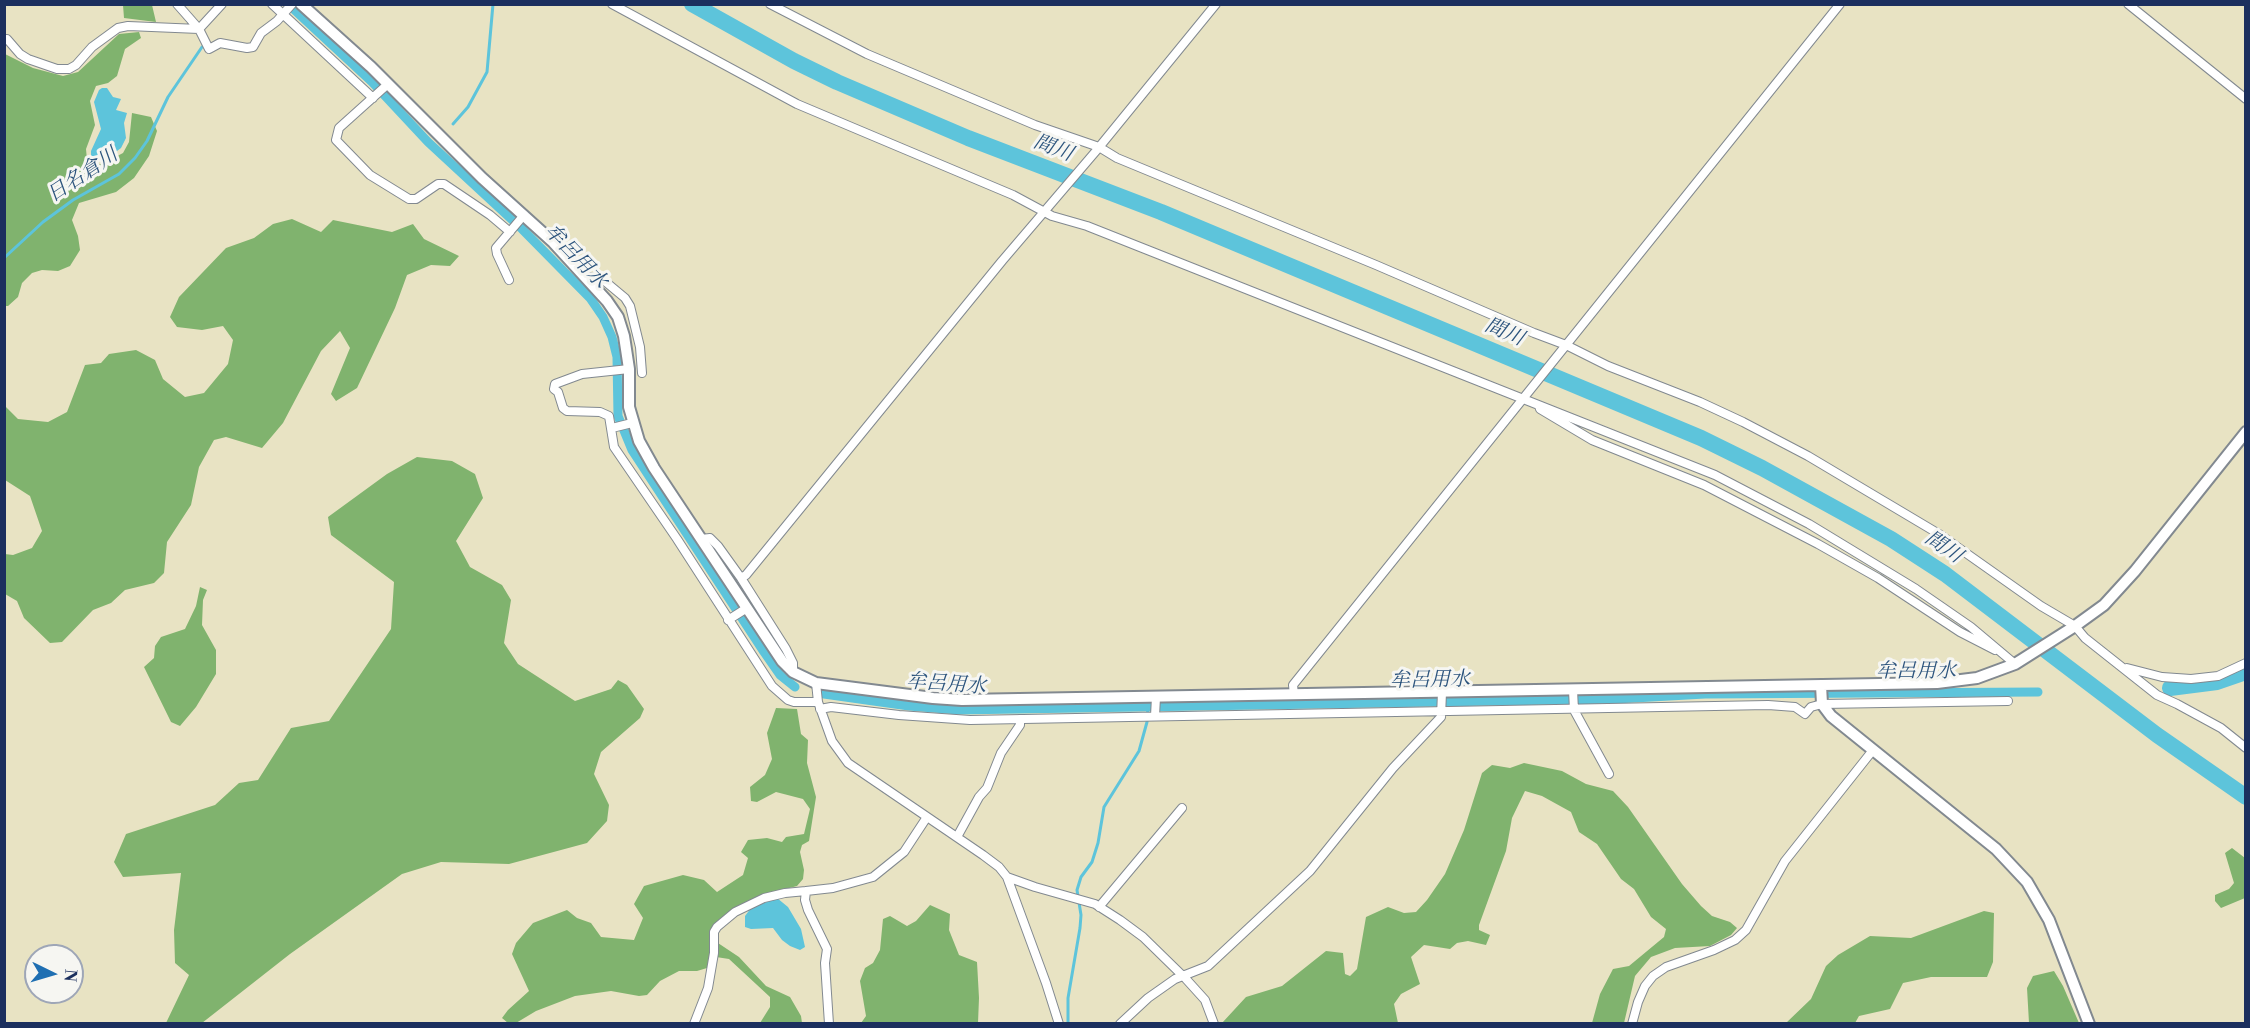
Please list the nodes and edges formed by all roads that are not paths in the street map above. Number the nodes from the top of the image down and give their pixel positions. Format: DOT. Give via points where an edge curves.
graph roads {
  1 [pos="177,4"];
  2 [pos="222,4"];
  3 [pos="272,4"];
  4 [pos="292,4"];
  5 [pos="301,4"];
  6 [pos="612,4"];
  7 [pos="770,4"];
  8 [pos="1216,4"];
  9 [pos="1840,4"];
  10 [pos="2128,4"];
  11 [pos="284,13"];
  12 [pos="199,29"];
  13 [pos="4,39"];
  14 [pos="387,86"];
  15 [pos="374,97"];
  16 [pos="2246,99"];
  17 [pos="1098,149"];
  18 [pos="1045,210"];
  19 [pos="522,219"];
  20 [pos="511,231"];
  21 [pos="587,277"];
  22 [pos="508,280"];
  23 [pos="1565,347"];
  24 [pos="627,369"];
  25 [pos="642,373"];
  26 [pos="1524,398"];
  27 [pos="1538,405"];
  28 [pos="629,423"];
  29 [pos="614,428"];
  30 [pos="2246,432"];
  31 [pos="701,539"];
  32 [pos="741,578"];
  33 [pos="744,610"];
  34 [pos="730,619"];
  35 [pos="2071,628"];
  36 [pos="1999,649"];
  37 [pos="2017,662"];
  38 [pos="2246,663"];
  39 [pos="2122,667"];
  40 [pos="793,672"];
  41 [pos="816,683"];
  42 [pos="1573,692"];
  43 [pos="1294,694"];
  44 [pos="1442,694"];
  45 [pos="1156,698"];
  46 [pos="1818,699"];
  47 [pos="2008,701"];
  48 [pos="819,705"];
  49 [pos="1573,709"];
  50 [pos="1441,710"];
  51 [pos="1152,715"];
  52 [pos="1020,719"];
  53 [pos="2246,748"];
  54 [pos="1873,750"];
  55 [pos="1609,774"];
  56 [pos="1182,808"];
  57 [pos="927,817"];
  58 [pos="957,837"];
  59 [pos="1007,877"];
  60 [pos="806,891"];
  61 [pos="1099,907"];
  62 [pos="1182,975"];
  63 [pos="694,1023"];
  64 [pos="829,1023"];
  65 [pos="1059,1023"];
  66 [pos="1120,1023"];
  67 [pos="1214,1023"];
  68 [pos="1632,1023"];
  69 [pos="2089,1023"];
  1 -- 12 [label="street"];
  2 -- 12 [label="street"];
  3 -- 11 [label="street"];
  4 -- 11 [label="street"];
  5 -- 14 [label="street"];
  6 -- 18 [label="street" via="796,104"];
  7 -- 17 [label="street" via="878,59"];
  8 -- 17 [label="street"];
  9 -- 23 [label="street"];
  10 -- 16 [label="street"];
  11 -- 12 [label="street" via="261,33 253,47 220,42 209,49"];
  11 -- 15 [label="street"];
  12 -- 13 [label="street" via="117,28 69,69 57,69 28,58"];
  14 -- 15 [label="street"];
  14 -- 19 [label="street"];
  15 -- 20 [label="street" via="336,134 336,140 366,171 410,199 444,184"];
  17 -- 18 [label="street"];
  17 -- 23 [label="street"];
  18 -- 26 [label="street"];
  18 -- 32 [label="street"];
  19 -- 20 [label="street"];
  19 -- 21 [label="street"];
  20 -- 22 [label="street" via="496,248"];
  21 -- 24 [label="street" via="618,317"];
  21 -- 25 [label="street" via="601,278 630,306"];
  23 -- 26 [label="street"];
  23 -- 35 [label="street" via="1700,402 1808,456 1930,528"];
  24 -- 28 [label="street"];
  24 -- 29 [label="street" via="582,374 555,384 563,408 606,413"];
  26 -- 27 [label="street"];
  26 -- 43 [label="street" via="1293,685"];
  27 -- 36 [label="street" via="1682,461 1773,505 1916,589"];
  27 -- 36 [label="street" via="1592,440 1760,512 1878,578 1960,632"];
  28 -- 29 [label="street"];
  28 -- 31 [label="street"];
  29 -- 34 [label="street" via="614,447"];
  30 -- 35 [label="street" via="2116,593"];
  31 -- 32 [label="street" via="710,538"];
  31 -- 33 [label="street"];
  32 -- 40 [label="street" via="786,649"];
  33 -- 34 [label="street"];
  33 -- 40 [label="street"];
  34 -- 48 [label="street" via="772,686 788,700"];
  35 -- 37 [label="street"];
  35 -- 39 [label="street"];
  36 -- 37 [label="street"];
  37 -- 46 [label="street" via="1977,678"];
  38 -- 39 [label="street" via="2218,676 2191,679"];
  39 -- 53 [label="street" via="2157,695 2221,728"];
  40 -- 41 [label="street"];
  41 -- 45 [label="street" via="962,700"];
  41 -- 48 [label="street"];
  42 -- 44 [label="street"];
  42 -- 46 [label="street"];
  42 -- 49 [label="street"];
  43 -- 44 [label="street"];
  43 -- 45 [label="street"];
  44 -- 50 [label="street"];
  45 -- 51 [label="street"];
  46 -- 47 [label="street"];
  46 -- 49 [label="street" via="1805,714 1795,707 1768,705"];
  46 -- 54 [label="street" via="1831,716"];
  48 -- 52 [label="street" via="939,719"];
  48 -- 57 [label="street" via="832,741 848,763"];
  49 -- 50 [label="street"];
  49 -- 55 [label="street"];
  50 -- 51 [label="street"];
  50 -- 62 [label="street" via="1441,717 1393,768 1310,871 1208,966"];
  51 -- 52 [label="street"];
  52 -- 58 [label="street" via="987,788"];
  54 -- 68 [label="street" via="1785,861 1746,930 1735,940 1666,967 1653,976 1645,986"];
  54 -- 69 [label="street" via="1996,849 2027,882 2049,920"];
  56 -- 61 [label="street"];
  57 -- 58 [label="street"];
  57 -- 60 [label="street" via="904,852 873,878"];
  58 -- 59 [label="street"];
  59 -- 61 [label="street"];
  59 -- 65 [label="street"];
  60 -- 63 [label="street" via="764,898 735,912 717,927 708,988"];
  60 -- 64 [label="street" via="808,910 827,949"];
  61 -- 62 [label="street" via="1143,937"];
  62 -- 66 [label="street"];
  62 -- 67 [label="street" via="1205,1000"];
}
